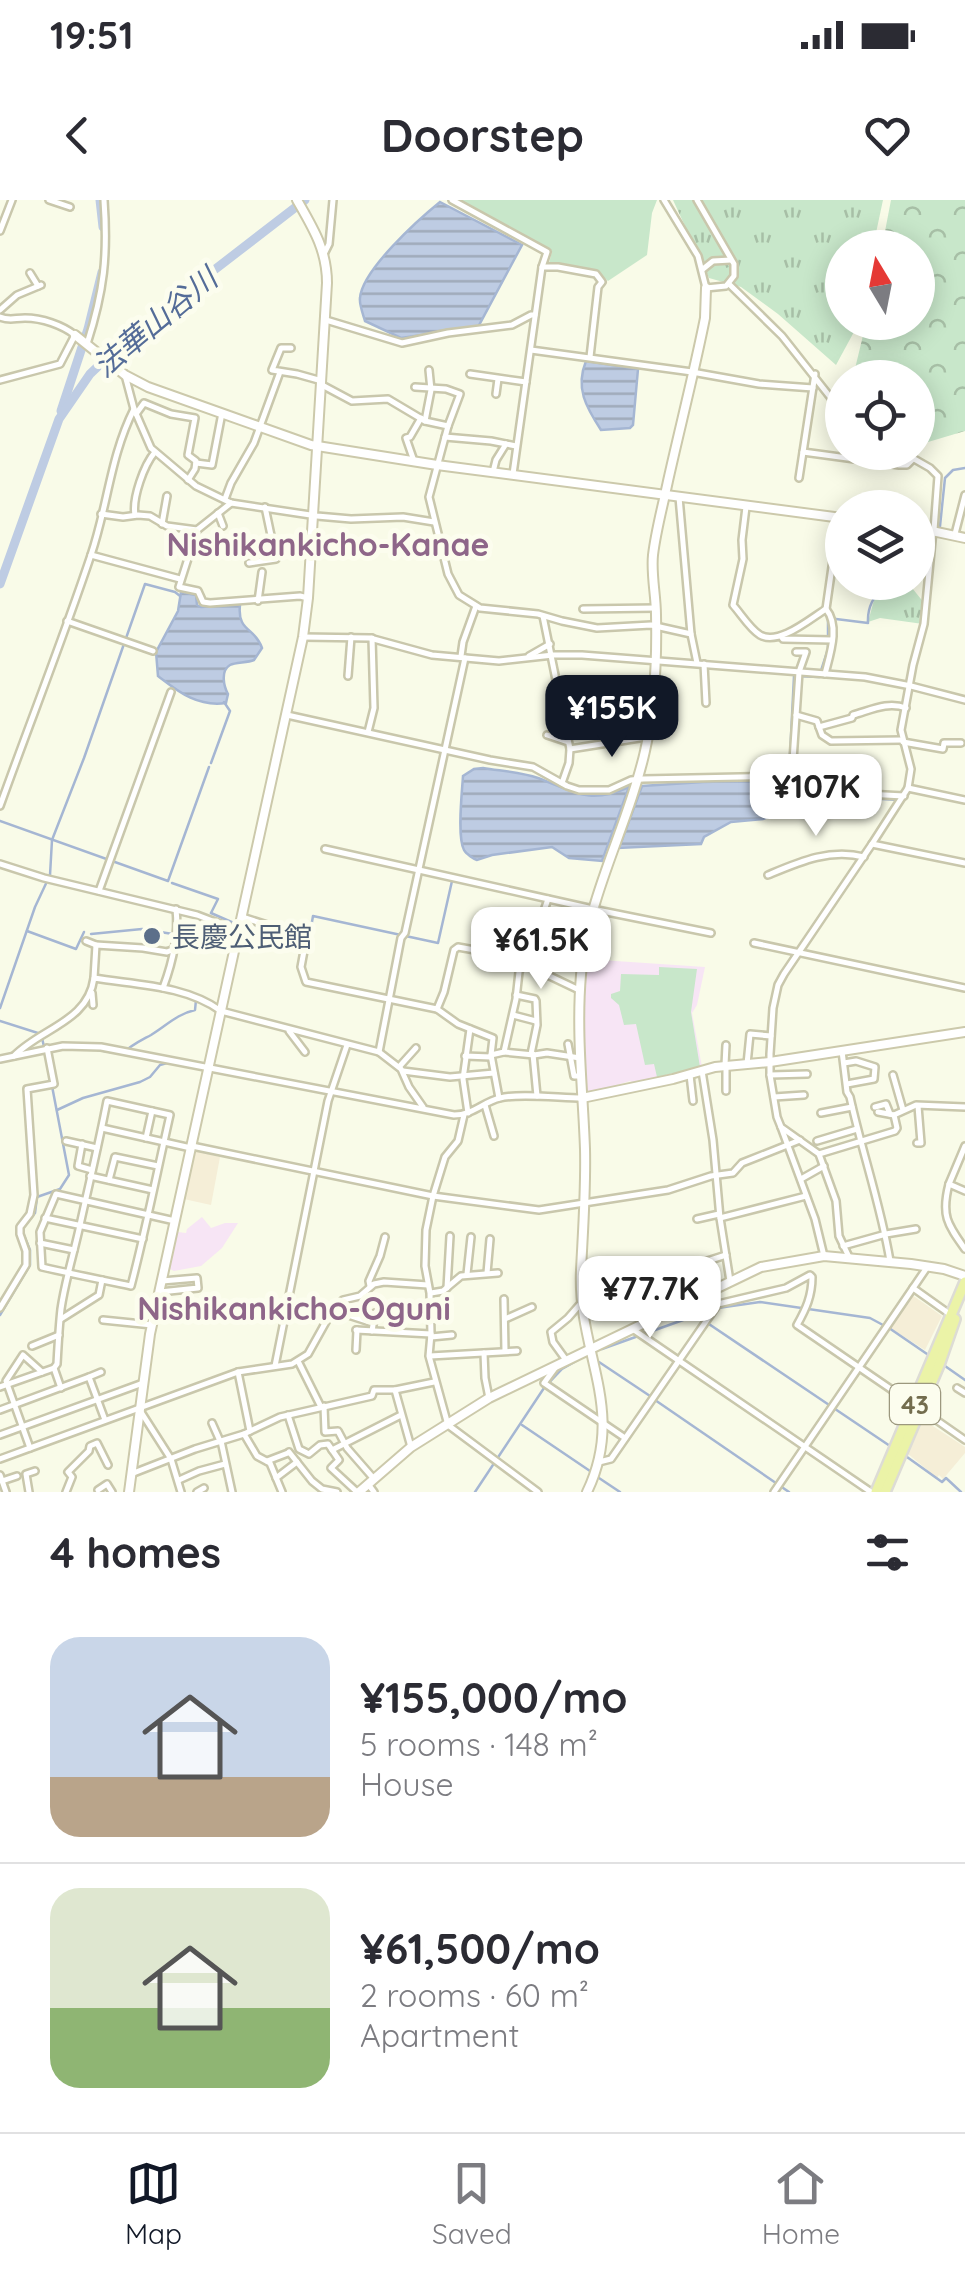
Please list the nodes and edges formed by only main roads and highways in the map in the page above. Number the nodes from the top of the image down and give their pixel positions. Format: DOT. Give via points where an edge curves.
graph roads {
  1 [pos="965,1279"];
  2 [pos="965,1297"];
  3 [pos="957,1318"];
  4 [pos="917,1407"];
  5 [pos="874,1492"];
  6 [pos="885,1492"];
  1 -- 3 [label="main road, 43"];
  2 -- 3 [label="main road, 43"];
  3 -- 4 [label="main road, 43"];
  4 -- 5 [label="main road, 43"];
  4 -- 6 [label="main road, 43"];
}
